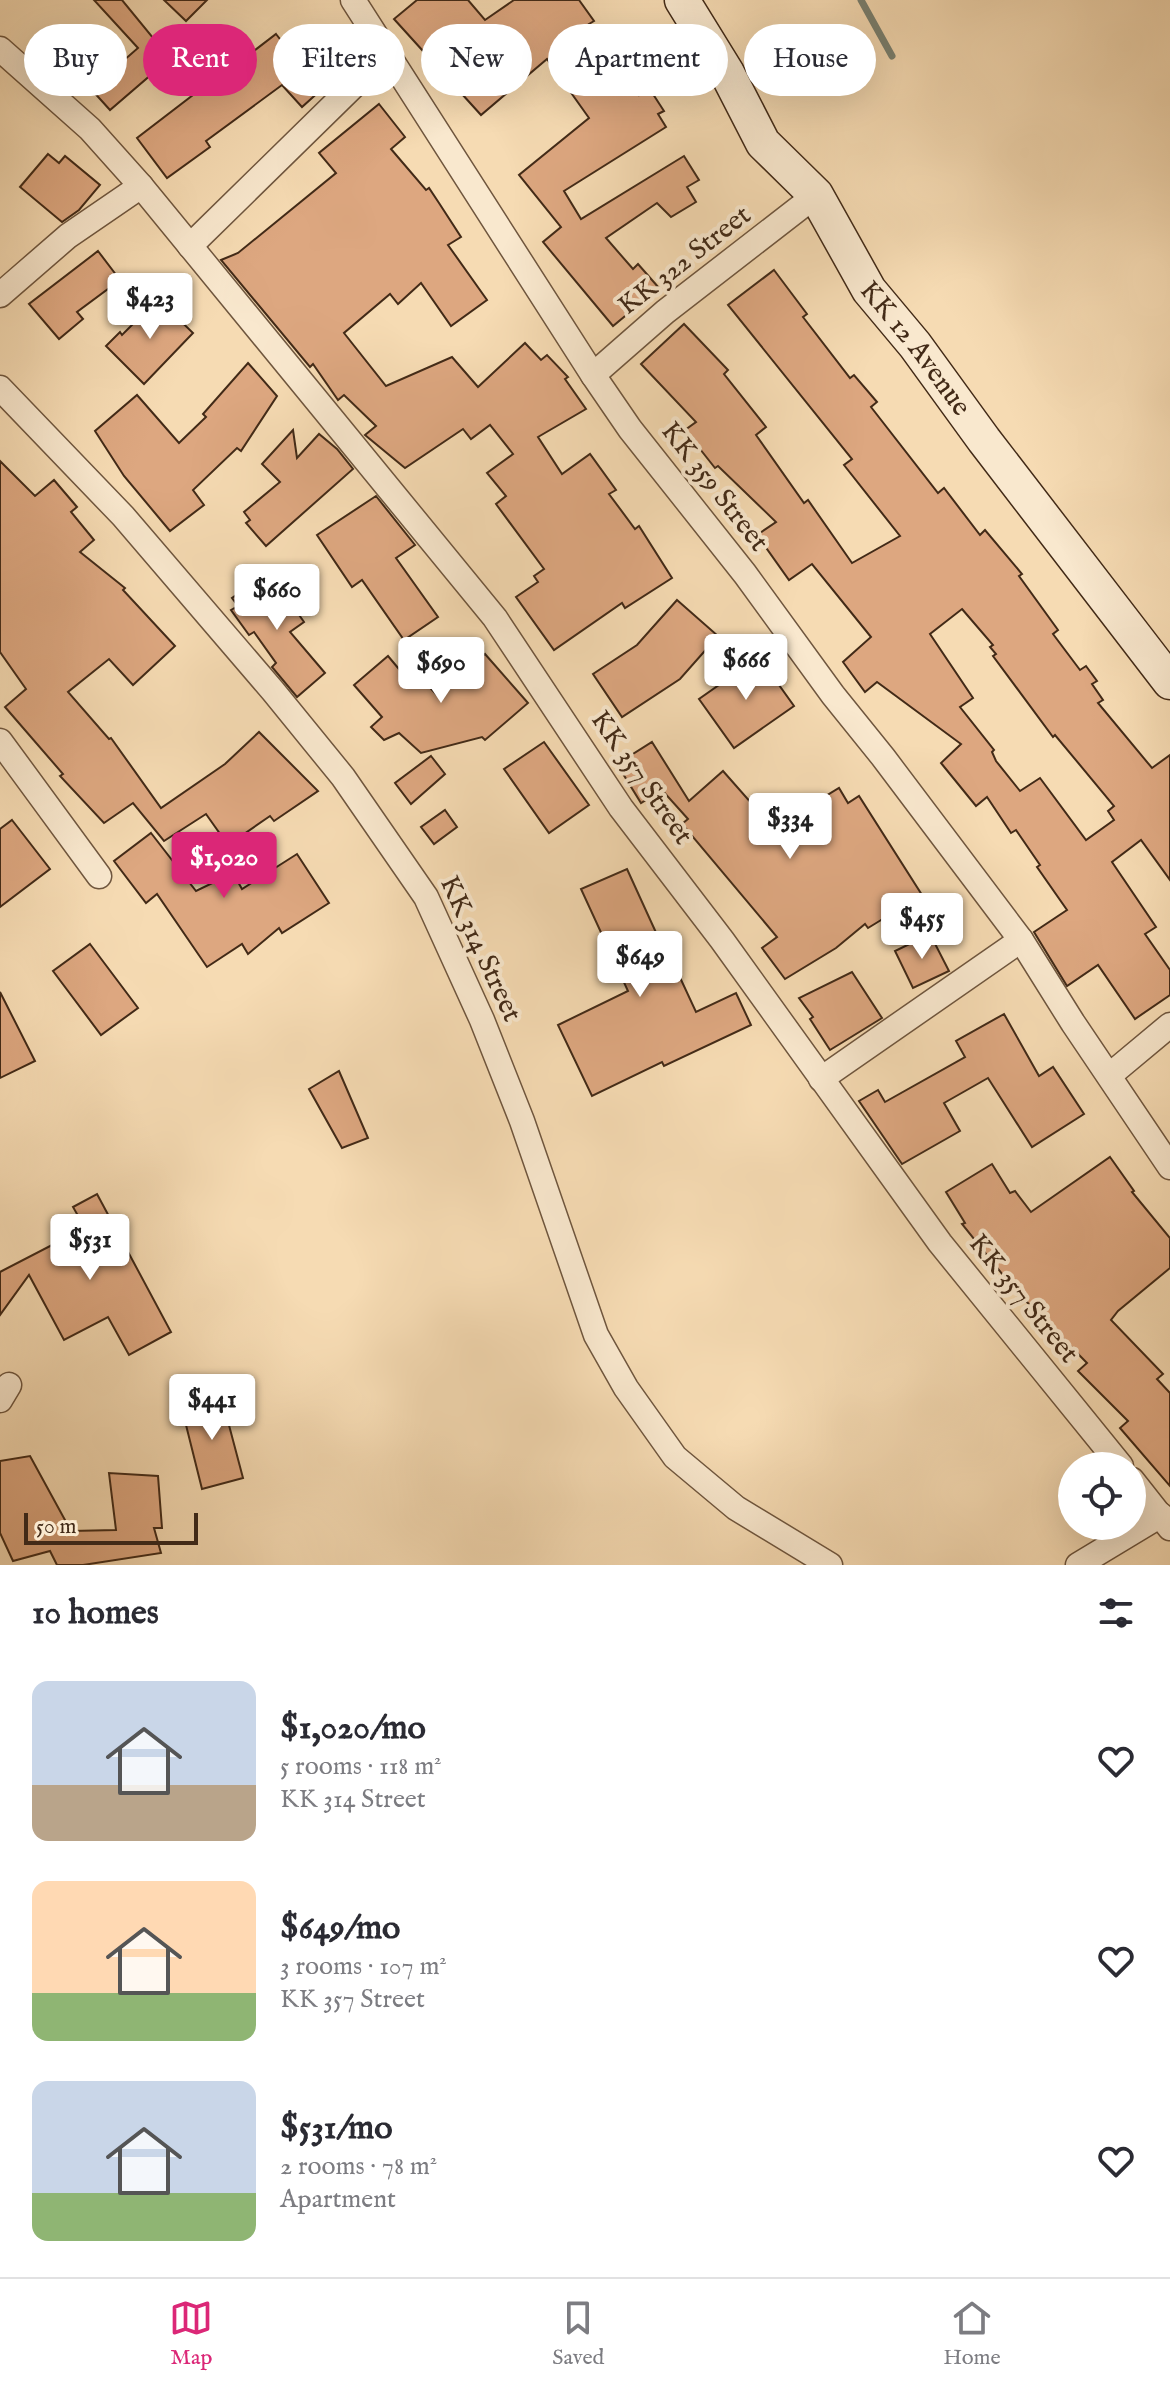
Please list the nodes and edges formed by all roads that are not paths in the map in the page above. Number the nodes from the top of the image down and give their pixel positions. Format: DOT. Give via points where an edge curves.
graph roads {
  1 [pos="353,0"];
  2 [pos="682,0"];
  3 [pos="369,24"];
  4 [pos="0,49"];
  5 [pos="405,79"];
  6 [pos="343,96"];
  7 [pos="141,186"];
  8 [pos="816,195"];
  9 [pos="190,246"];
  10 [pos="0,295"];
  11 [pos="593,375"];
  12 [pos="0,388"];
  13 [pos="1170,682"];
  14 [pos="0,741"];
  15 [pos="99,876"];
  16 [pos="1021,940"];
  17 [pos="1170,1025"];
  18 [pos="1110,1075"];
  19 [pos="821,1079"];
  20 [pos="1170,1167"];
  21 [pos="1110,1452"];
  22 [pos="1146,1497"];
  23 [pos="1166,1522"];
  24 [pos="830,1565"];
  25 [pos="1078,1565"];
  1 -- 3 [label="street, KK 359 Street"];
  2 -- 8 [label="main road, KK 12 Avenue" via="763,143"];
  4 -- 7 [label="street, KK 357 Street" via="90,129"];
  5 -- 11 [label="street, KK 359 Street"];
  6 -- 9 [label="street"];
  7 -- 9 [label="street, KK 357 Street"];
  7 -- 10 [label="street" via="68,236"];
  8 -- 11 [label="street, KK 322 Street"];
  8 -- 13 [label="main road, KK 12 Avenue" via="869,290"];
  9 -- 19 [label="street, KK 357 Street" via="495,618 621,808"];
  11 -- 16 [label="street, KK 359 Street"];
  12 -- 24 [label="street, KK 314 Street" via="123,516 273,691 343,777 426,897 522,1121 596,1335 626,1388 675,1457 736,1508"];
  14 -- 15 [label="street"];
  16 -- 18 [label="street, KK 359 Street"];
  16 -- 19 [label="street"];
  17 -- 18 [label="street"];
  18 -- 20 [label="street, KK 359 Street"];
  19 -- 21 [label="street, KK 357 Street" via="940,1243"];
  22 -- 23 [label="street"];
  23 -- 25 [label="street" via="1123,1537"];
}
